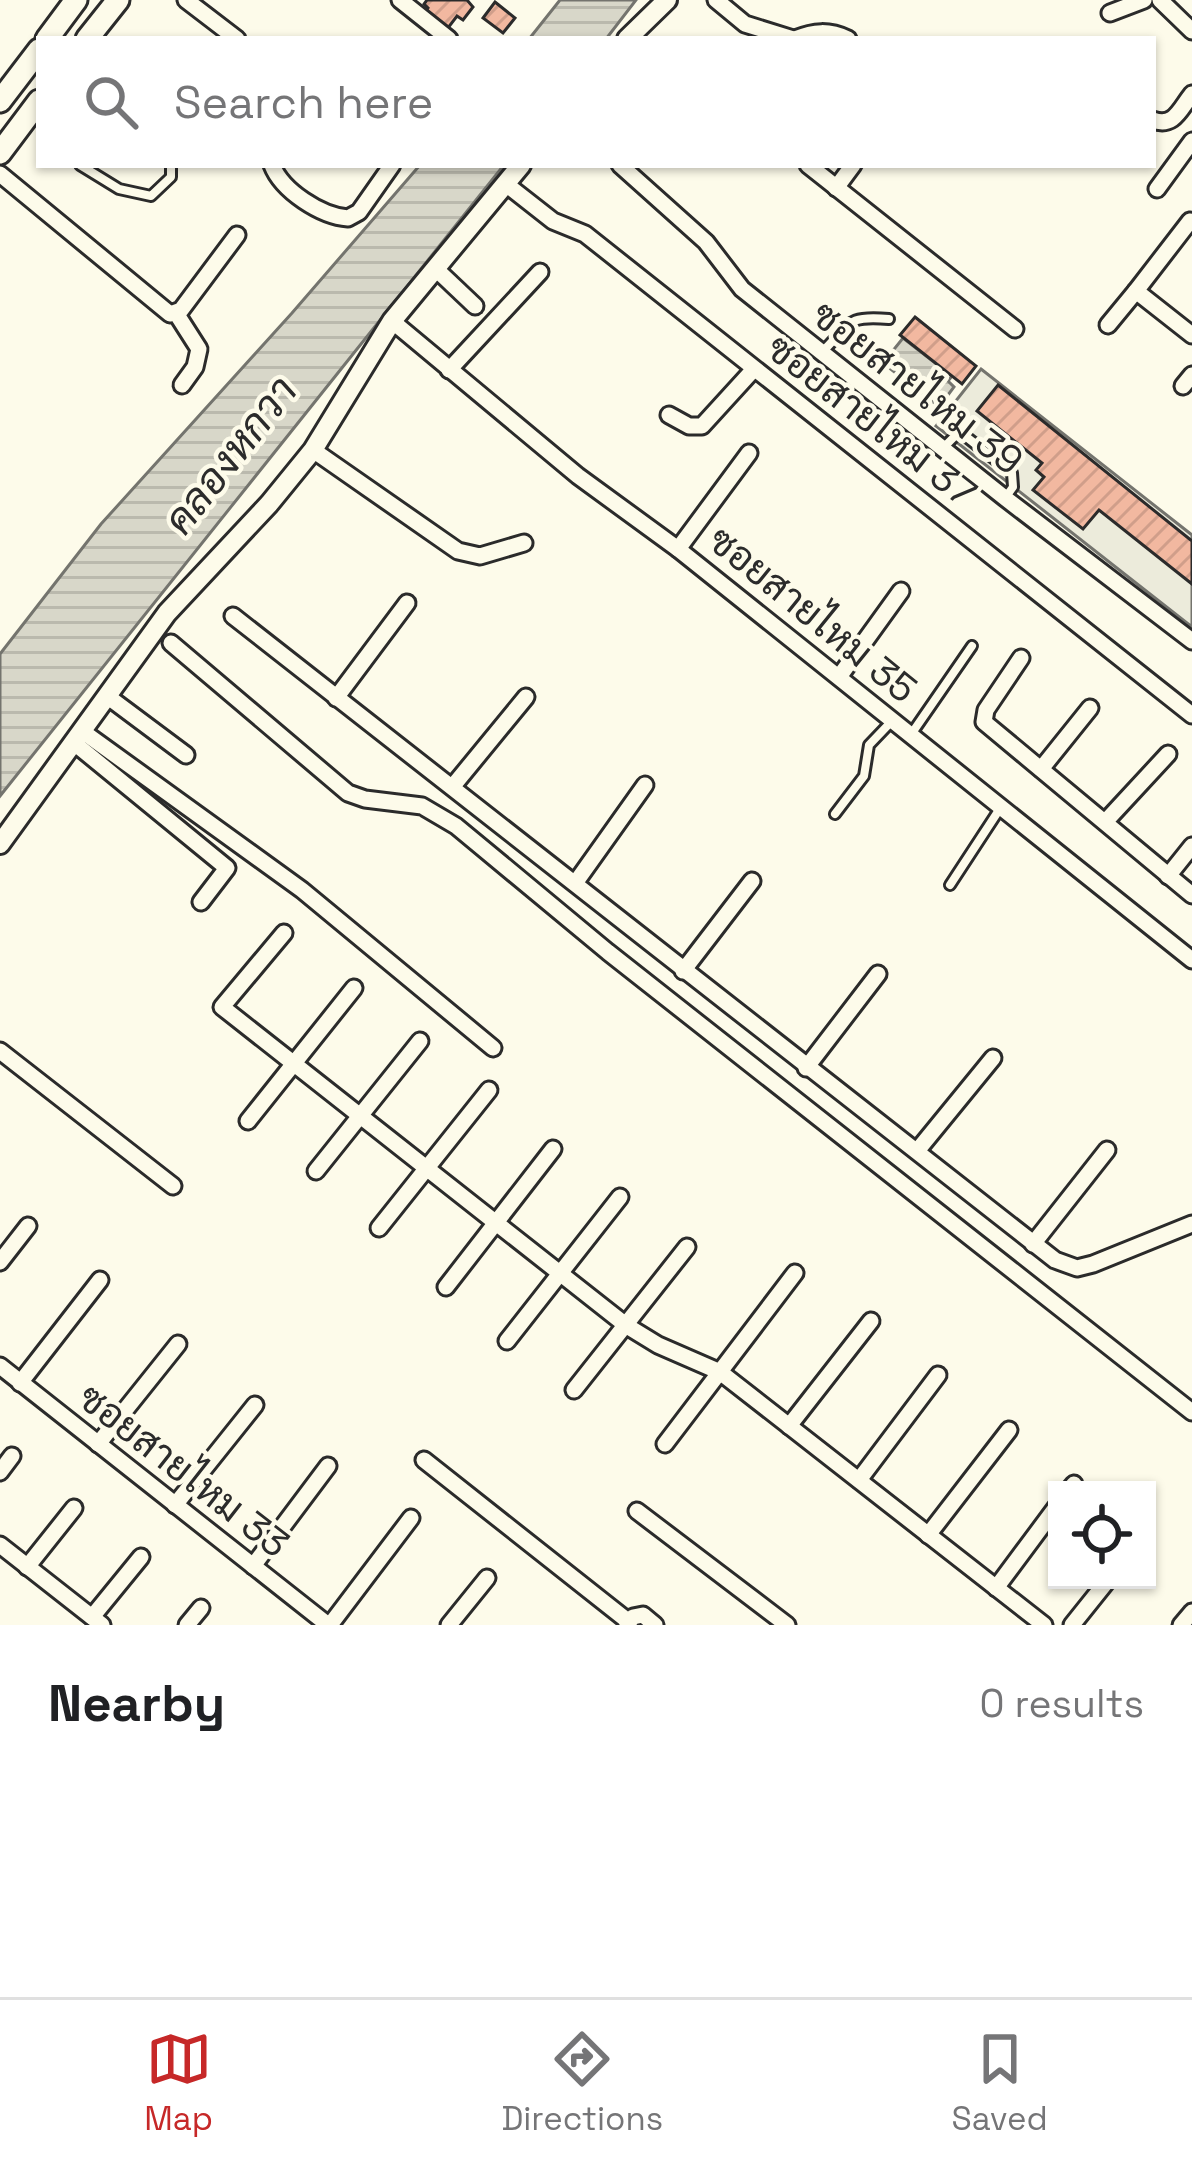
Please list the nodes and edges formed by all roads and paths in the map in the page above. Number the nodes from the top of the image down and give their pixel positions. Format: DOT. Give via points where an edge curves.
graph roads {
  1 [pos="76,0"];
  2 [pos="118,0"];
  3 [pos="186,0"];
  4 [pos="400,0"];
  5 [pos="667,0"];
  6 [pos="716,0"];
  7 [pos="1144,0"];
  8 [pos="1160,0"];
  9 [pos="1110,13"];
  10 [pos="746,24"];
  11 [pos="1192,31"];
  12 [pos="49,36"];
  13 [pos="89,36"];
  14 [pos="233,36"];
  15 [pos="445,36"];
  16 [pos="638,36"];
  17 [pos="736,36"];
  18 [pos="784,36"];
  19 [pos="802,36"];
  20 [pos="833,36"];
  21 [pos="36,54"];
  22 [pos="1192,94"];
  23 [pos="0,101"];
  24 [pos="1156,121"];
  25 [pos="30,130"];
  26 [pos="1192,141"];
  27 [pos="0,153"];
  28 [pos="85,168"];
  29 [pos="171,168"];
  30 [pos="274,168"];
  31 [pos="390,168"];
  32 [pos="519,168"];
  33 [pos="623,168"];
  34 [pos="812,168"];
  35 [pos="852,168"];
  36 [pos="0,174"];
  37 [pos="506,185"];
  38 [pos="836,188"];
  39 [pos="1156,189"];
  40 [pos="1190,220"];
  41 [pos="237,235"];
  42 [pos="436,270"];
  43 [pos="540,272"];
  44 [pos="1136,291"];
  45 [pos="476,306"];
  46 [pos="176,314"];
  47 [pos="889,319"];
  48 [pos="392,321"];
  49 [pos="1108,325"];
  50 [pos="1015,329"];
  51 [pos="1192,334"];
  52 [pos="821,353"];
  53 [pos="754,369"];
  54 [pos="449,370"];
  55 [pos="182,385"];
  56 [pos="669,416"];
  57 [pos="943,448"];
  58 [pos="313,450"];
  59 [pos="749,453"];
  60 [pos="1005,498"];
  61 [pos="524,543"];
  62 [pos="678,549"];
  63 [pos="901,591"];
  64 [pos="407,603"];
  65 [pos="233,616"];
  66 [pos="1192,641"];
  67 [pos="171,643"];
  68 [pos="972,646"];
  69 [pos="1021,658"];
  70 [pos="839,677"];
  71 [pos="106,696"];
  72 [pos="526,697"];
  73 [pos="336,698"];
  74 [pos="1090,708"];
  75 [pos="1192,715"];
  76 [pos="892,721"];
  77 [pos="911,734"];
  78 [pos="78,736"];
  79 [pos="1168,754"];
  80 [pos="186,755"];
  81 [pos="1041,769"];
  82 [pos="645,785"];
  83 [pos="453,786"];
  84 [pos="1002,806"];
  85 [pos="835,814"];
  86 [pos="1106,821"];
  87 [pos="0,844"];
  88 [pos="1192,846"];
  89 [pos="1168,876"];
  90 [pos="575,881"];
  91 [pos="752,881"];
  92 [pos="950,884"];
  93 [pos="1192,895"];
  94 [pos="201,902"];
  95 [pos="284,933"];
  96 [pos="1192,960"];
  97 [pos="683,971"];
  98 [pos="878,974"];
  99 [pos="355,988"];
  100 [pos="420,1041"];
  101 [pos="493,1048"];
  102 [pos="0,1051"];
  103 [pos="993,1058"];
  104 [pos="295,1062"];
  105 [pos="806,1068"];
  106 [pos="490,1090"];
  107 [pos="361,1115"];
  108 [pos="248,1121"];
  109 [pos="554,1149"];
  110 [pos="1107,1150"];
  111 [pos="917,1151"];
  112 [pos="428,1168"];
  113 [pos="316,1171"];
  114 [pos="173,1186"];
  115 [pos="620,1197"];
  116 [pos="496,1223"];
  117 [pos="1192,1223"];
  118 [pos="28,1226"];
  119 [pos="379,1228"];
  120 [pos="1033,1244"];
  121 [pos="687,1247"];
  122 [pos="0,1262"];
  123 [pos="560,1273"];
  124 [pos="795,1273"];
  125 [pos="100,1280"];
  126 [pos="446,1287"];
  127 [pos="872,1321"];
  128 [pos="626,1325"];
  129 [pos="507,1340"];
  130 [pos="178,1344"];
  131 [pos="0,1366"];
  132 [pos="720,1372"];
  133 [pos="938,1375"];
  134 [pos="20,1383"];
  135 [pos="574,1390"];
  136 [pos="255,1405"];
  137 [pos="1192,1412"];
  138 [pos="789,1426"];
  139 [pos="1009,1430"];
  140 [pos="98,1444"];
  141 [pos="665,1444"];
  142 [pos="12,1456"];
  143 [pos="424,1460"];
  144 [pos="328,1466"];
  145 [pos="0,1472"];
  146 [pos="859,1480"];
  147 [pos="176,1505"];
  148 [pos="74,1508"];
  149 [pos="637,1510"];
  150 [pos="411,1518"];
  151 [pos="1048,1518"];
  152 [pos="928,1535"];
  153 [pos="0,1546"];
  154 [pos="141,1557"];
  155 [pos="253,1566"];
  156 [pos="27,1567"];
  157 [pos="487,1578"];
  158 [pos="996,1588"];
  159 [pos="1101,1589"];
  160 [pos="200,1608"];
  161 [pos="1192,1612"];
  162 [pos="97,1621"];
  163 [pos="628,1623"];
  164 [pos="187,1625"];
  165 [pos="329,1625"];
  166 [pos="449,1625"];
  167 [pos="655,1625"];
  168 [pos="787,1625"];
  169 [pos="1044,1625"];
  170 [pos="1072,1625"];
  171 [pos="1181,1625"];
  1 -- 12 [label="main road"];
  2 -- 13 [label="main road"];
  3 -- 14 [label="street"];
  4 -- 15 [label="street"];
  5 -- 16 [label="street"];
  6 -- 10 [label="street"];
  7 -- 9 [label="street"];
  8 -- 11 [label="street"];
  10 -- 17 [label="street"];
  10 -- 18 [label="street"];
  19 -- 20 [label="street"];
  21 -- 23 [label="main road"];
  22 -- 24 [label="street" via="1172,121"];
  25 -- 27 [label="main road"];
  26 -- 39 [label="street"];
  28 -- 29 [label="lane" via="119,189 151,196"];
  30 -- 31 [label="street" via="326,213 348,218"];
  32 -- 37 [label="street"];
  33 -- 52 [label="street, ซอยสายไหม 39" via="706,242 742,289"];
  34 -- 38 [label="street"];
  35 -- 38 [label="street"];
  36 -- 46 [label="street"];
  37 -- 42 [label="street"];
  37 -- 53 [label="street, ซอยสายไหม 37" via="585,234"];
  38 -- 50 [label="street"];
  40 -- 44 [label="street"];
  41 -- 46 [label="street"];
  42 -- 45 [label="street"];
  42 -- 48 [label="street"];
  43 -- 54 [label="street"];
  44 -- 49 [label="street"];
  44 -- 51 [label="street"];
  46 -- 55 [label="street" via="199,350"];
  47 -- 52 [label="lane" via="847,322"];
  48 -- 54 [label="street, ซอยสายไหม 35"];
  48 -- 58 [label="street"];
  52 -- 57 [label="street, ซอยสายไหม 39"];
  53 -- 56 [label="street" via="703,426"];
  53 -- 75 [label="street, ซอยสายไหม 37"];
  54 -- 62 [label="street, ซอยสายไหม 35"];
  57 -- 60 [label="street, ซอยสายไหม 39"];
  57 -- 60 [label="lane" via="964,435 1012,473"];
  58 -- 61 [label="street" via="458,551 480,556"];
  58 -- 71 [label="street" via="167,613"];
  59 -- 62 [label="street"];
  60 -- 66 [label="street, ซอยสายไหม 39"];
  62 -- 70 [label="street, ซอยสายไหม 35"];
  63 -- 70 [label="street"];
  64 -- 73 [label="street"];
  65 -- 73 [label="street"];
  67 -- 137 [label="street" via="348,793 422,806 456,826"];
  68 -- 77 [label="lane"];
  69 -- 81 [label="street" via="982,716"];
  70 -- 76 [label="street, ซอยสายไหม 35"];
  71 -- 78 [label="street"];
  71 -- 80 [label="street"];
  72 -- 83 [label="street"];
  73 -- 83 [label="street"];
  74 -- 81 [label="street"];
  76 -- 77 [label="street, ซอยสายไหม 35"];
  76 -- 85 [label="lane" via="869,745 864,776"];
  77 -- 84 [label="street, ซอยสายไหม 35"];
  78 -- 87 [label="street"];
  78 -- 94 [label="street" via="227,868"];
  78 -- 101 [label="street" via="302,890"];
  79 -- 86 [label="street"];
  81 -- 86 [label="street"];
  82 -- 90 [label="street"];
  83 -- 90 [label="street"];
  84 -- 92 [label="lane"];
  84 -- 96 [label="street, ซอยสายไหม 35"];
  86 -- 89 [label="street"];
  88 -- 89 [label="street"];
  89 -- 93 [label="street"];
  90 -- 97 [label="street"];
  91 -- 97 [label="street"];
  95 -- 104 [label="street" via="222,1007"];
  97 -- 105 [label="street"];
  98 -- 105 [label="street"];
  99 -- 104 [label="street"];
  100 -- 107 [label="street"];
  102 -- 114 [label="street"];
  103 -- 111 [label="street"];
  104 -- 107 [label="street"];
  104 -- 108 [label="street"];
  105 -- 111 [label="street"];
  106 -- 112 [label="street"];
  107 -- 112 [label="street"];
  107 -- 113 [label="street"];
  109 -- 116 [label="street"];
  110 -- 120 [label="street"];
  111 -- 120 [label="street"];
  112 -- 116 [label="street"];
  112 -- 119 [label="street"];
  115 -- 123 [label="street"];
  116 -- 123 [label="street"];
  116 -- 126 [label="street"];
  117 -- 120 [label="street" via="1077,1268"];
  118 -- 122 [label="street"];
  121 -- 128 [label="street"];
  123 -- 128 [label="street"];
  123 -- 129 [label="street"];
  124 -- 132 [label="street"];
  125 -- 134 [label="street"];
  127 -- 138 [label="street"];
  128 -- 132 [label="street"];
  128 -- 135 [label="street"];
  130 -- 140 [label="street"];
  131 -- 134 [label="street, ซอยสายไหม 33"];
  132 -- 138 [label="street"];
  132 -- 141 [label="street"];
  133 -- 146 [label="street"];
  134 -- 140 [label="street, ซอยสายไหม 33"];
  136 -- 147 [label="street"];
  138 -- 146 [label="street"];
  139 -- 152 [label="street"];
  140 -- 147 [label="street, ซอยสายไหม 33"];
  142 -- 145 [label="street"];
  143 -- 163 [label="street"];
  144 -- 155 [label="street"];
  146 -- 152 [label="street"];
  147 -- 155 [label="street, ซอยสายไหม 33"];
  148 -- 156 [label="street"];
  149 -- 168 [label="street"];
  150 -- 165 [label="street"];
  151 -- 158 [label="street"];
  152 -- 158 [label="street"];
  153 -- 156 [label="street"];
  154 -- 162 [label="street"];
  155 -- 165 [label="street, ซอยสายไหม 33"];
  156 -- 162 [label="street"];
  157 -- 166 [label="street"];
  158 -- 169 [label="street"];
  159 -- 170 [label="street"];
  160 -- 164 [label="street"];
  161 -- 171 [label="street"];
  163 -- 167 [label="street" via="644,1615"];
}
